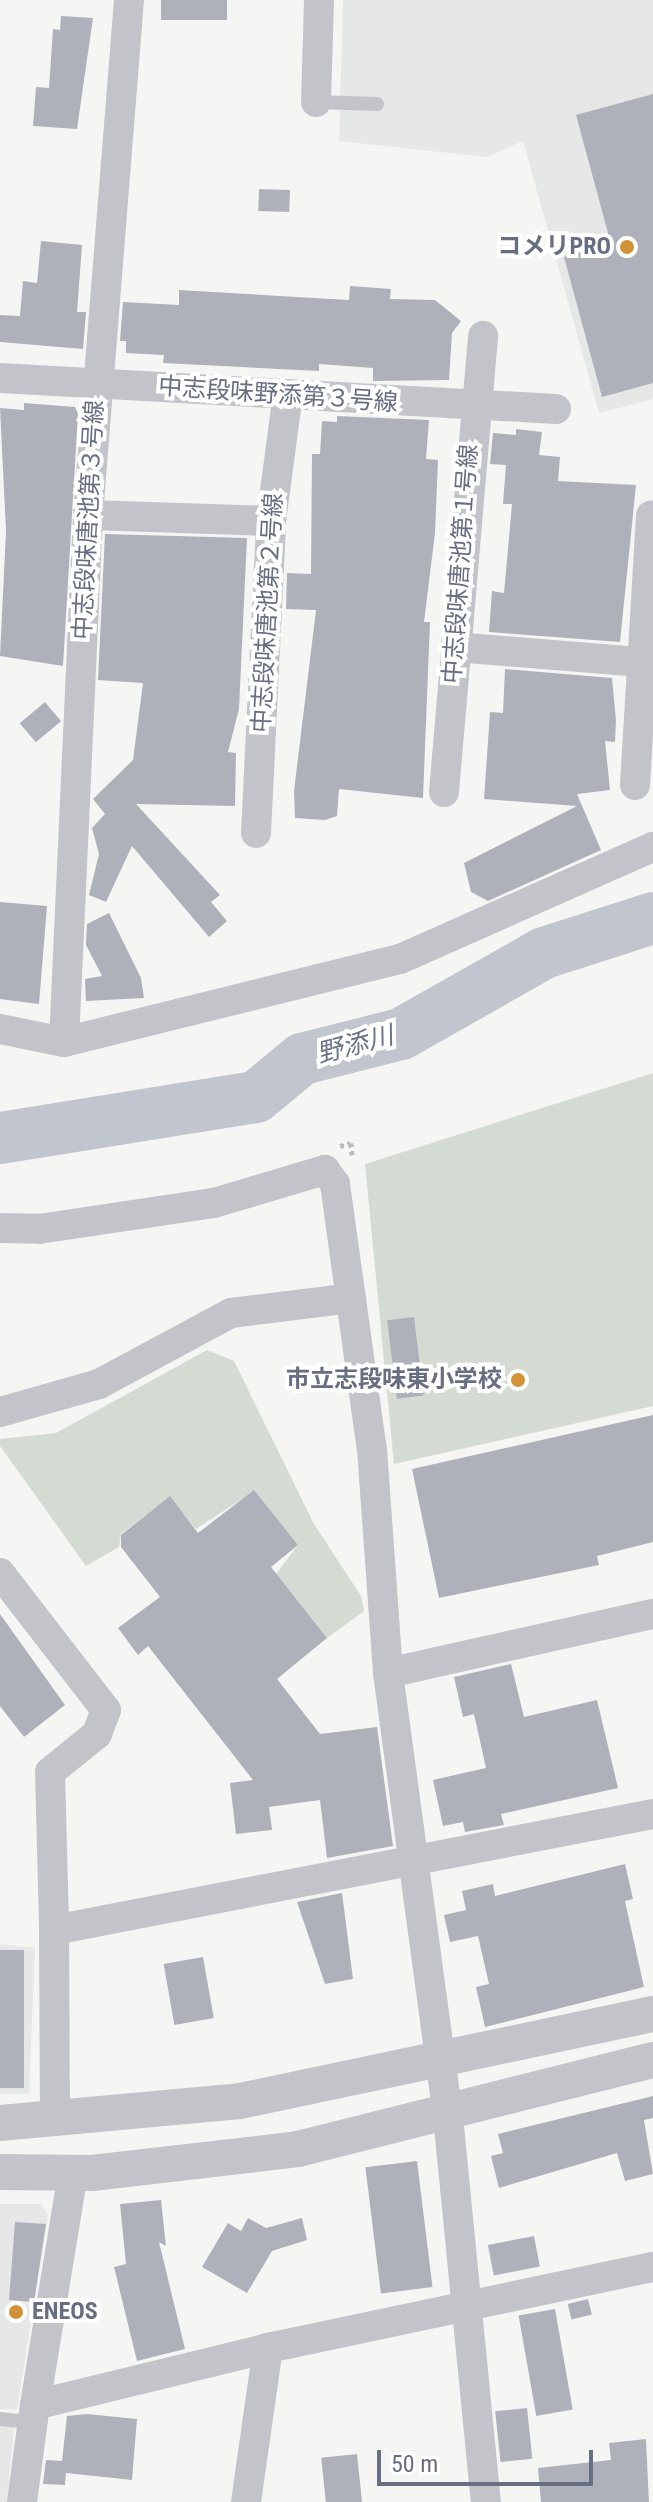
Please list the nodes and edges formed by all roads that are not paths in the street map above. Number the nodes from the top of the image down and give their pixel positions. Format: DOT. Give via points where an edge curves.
graph roads {
  1 [pos="129,0"];
  2 [pos="319,0"];
  3 [pos="316,102"];
  4 [pos="377,104"];
  5 [pos="483,336"];
  6 [pos="0,378"];
  7 [pos="97,383"];
  8 [pos="288,394"];
  9 [pos="472,408"];
  10 [pos="556,409"];
  11 [pos="88,515"];
  12 [pos="651,515"];
  13 [pos="271,521"];
  14 [pos="455,647"];
  15 [pos="649,662"];
  16 [pos="635,785"];
  17 [pos="444,792"];
  18 [pos="256,833"];
  19 [pos="653,847"];
  20 [pos="0,1029"];
  21 [pos="64,1042"];
  22 [pos="0,1228"];
  23 [pos="351,1298"];
  24 [pos="0,1412"];
  25 [pos="0,1573"];
  26 [pos="653,1614"];
  27 [pos="388,1673"];
  28 [pos="653,1814"];
  29 [pos="416,1865"];
  30 [pos="54,1930"];
  31 [pos="653,2014"];
  32 [pos="653,2060"];
  33 [pos="439,2062"];
  34 [pos="448,2116"];
  35 [pos="55,2121"];
  36 [pos="0,2123"];
  37 [pos="0,2172"];
  38 [pos="73,2172"];
  39 [pos="653,2267"];
  40 [pos="463,2303"];
  41 [pos="268,2348"];
  42 [pos="33,2413"];
  43 [pos="0,2419"];
  44 [pos="22,2502"];
  45 [pos="246,2502"];
  46 [pos="486,2502"];
  1 -- 7 [label="street, 中志段味唐池第３号線"];
  2 -- 3 [label="street"];
  3 -- 4 [label="lane"];
  5 -- 9 [label="street, 中志段味唐池第１号線"];
  6 -- 7 [label="street, 中志段味野添第３号線"];
  7 -- 8 [label="street, 中志段味野添第３号線"];
  7 -- 11 [label="street, 中志段味唐池第３号線"];
  8 -- 9 [label="street, 中志段味野添第３号線"];
  8 -- 13 [label="street, 中志段味唐池第２号線"];
  9 -- 10 [label="street, 中志段味野添第３号線"];
  9 -- 14 [label="street, 中志段味唐池第１号線"];
  11 -- 13 [label="street"];
  11 -- 21 [label="street, 中志段味唐池第３号線"];
  12 -- 15 [label="street"];
  13 -- 18 [label="street, 中志段味唐池第２号線"];
  14 -- 15 [label="street"];
  14 -- 17 [label="street, 中志段味唐池第１号線"];
  15 -- 16 [label="street"];
  19 -- 21 [label="street" via="400,959"];
  20 -- 21 [label="street"];
  22 -- 23 [label="street" via="39,1229 214,1203 325,1170 335,1184"];
  23 -- 24 [label="street" via="231,1313 99,1384"];
  23 -- 27 [label="street" via="372,1449"];
  25 -- 30 [label="street" via="106,1710 97,1734 50,1772"];
  26 -- 27 [label="street"];
  27 -- 29 [label="street"];
  28 -- 29 [label="street"];
  29 -- 30 [label="street"];
  29 -- 33 [label="street"];
  30 -- 35 [label="street"];
  31 -- 33 [label="street"];
  32 -- 34 [label="street"];
  33 -- 34 [label="street"];
  33 -- 35 [label="street" via="240,2101"];
  34 -- 38 [label="street" via="298,2149"];
  34 -- 40 [label="street"];
  35 -- 36 [label="street"];
  37 -- 38 [label="street"];
  38 -- 42 [label="street"];
  39 -- 40 [label="street"];
  40 -- 41 [label="street"];
  40 -- 46 [label="street"];
  41 -- 42 [label="street"];
  41 -- 45 [label="street"];
  42 -- 43 [label="lane"];
  42 -- 44 [label="street"];
}
